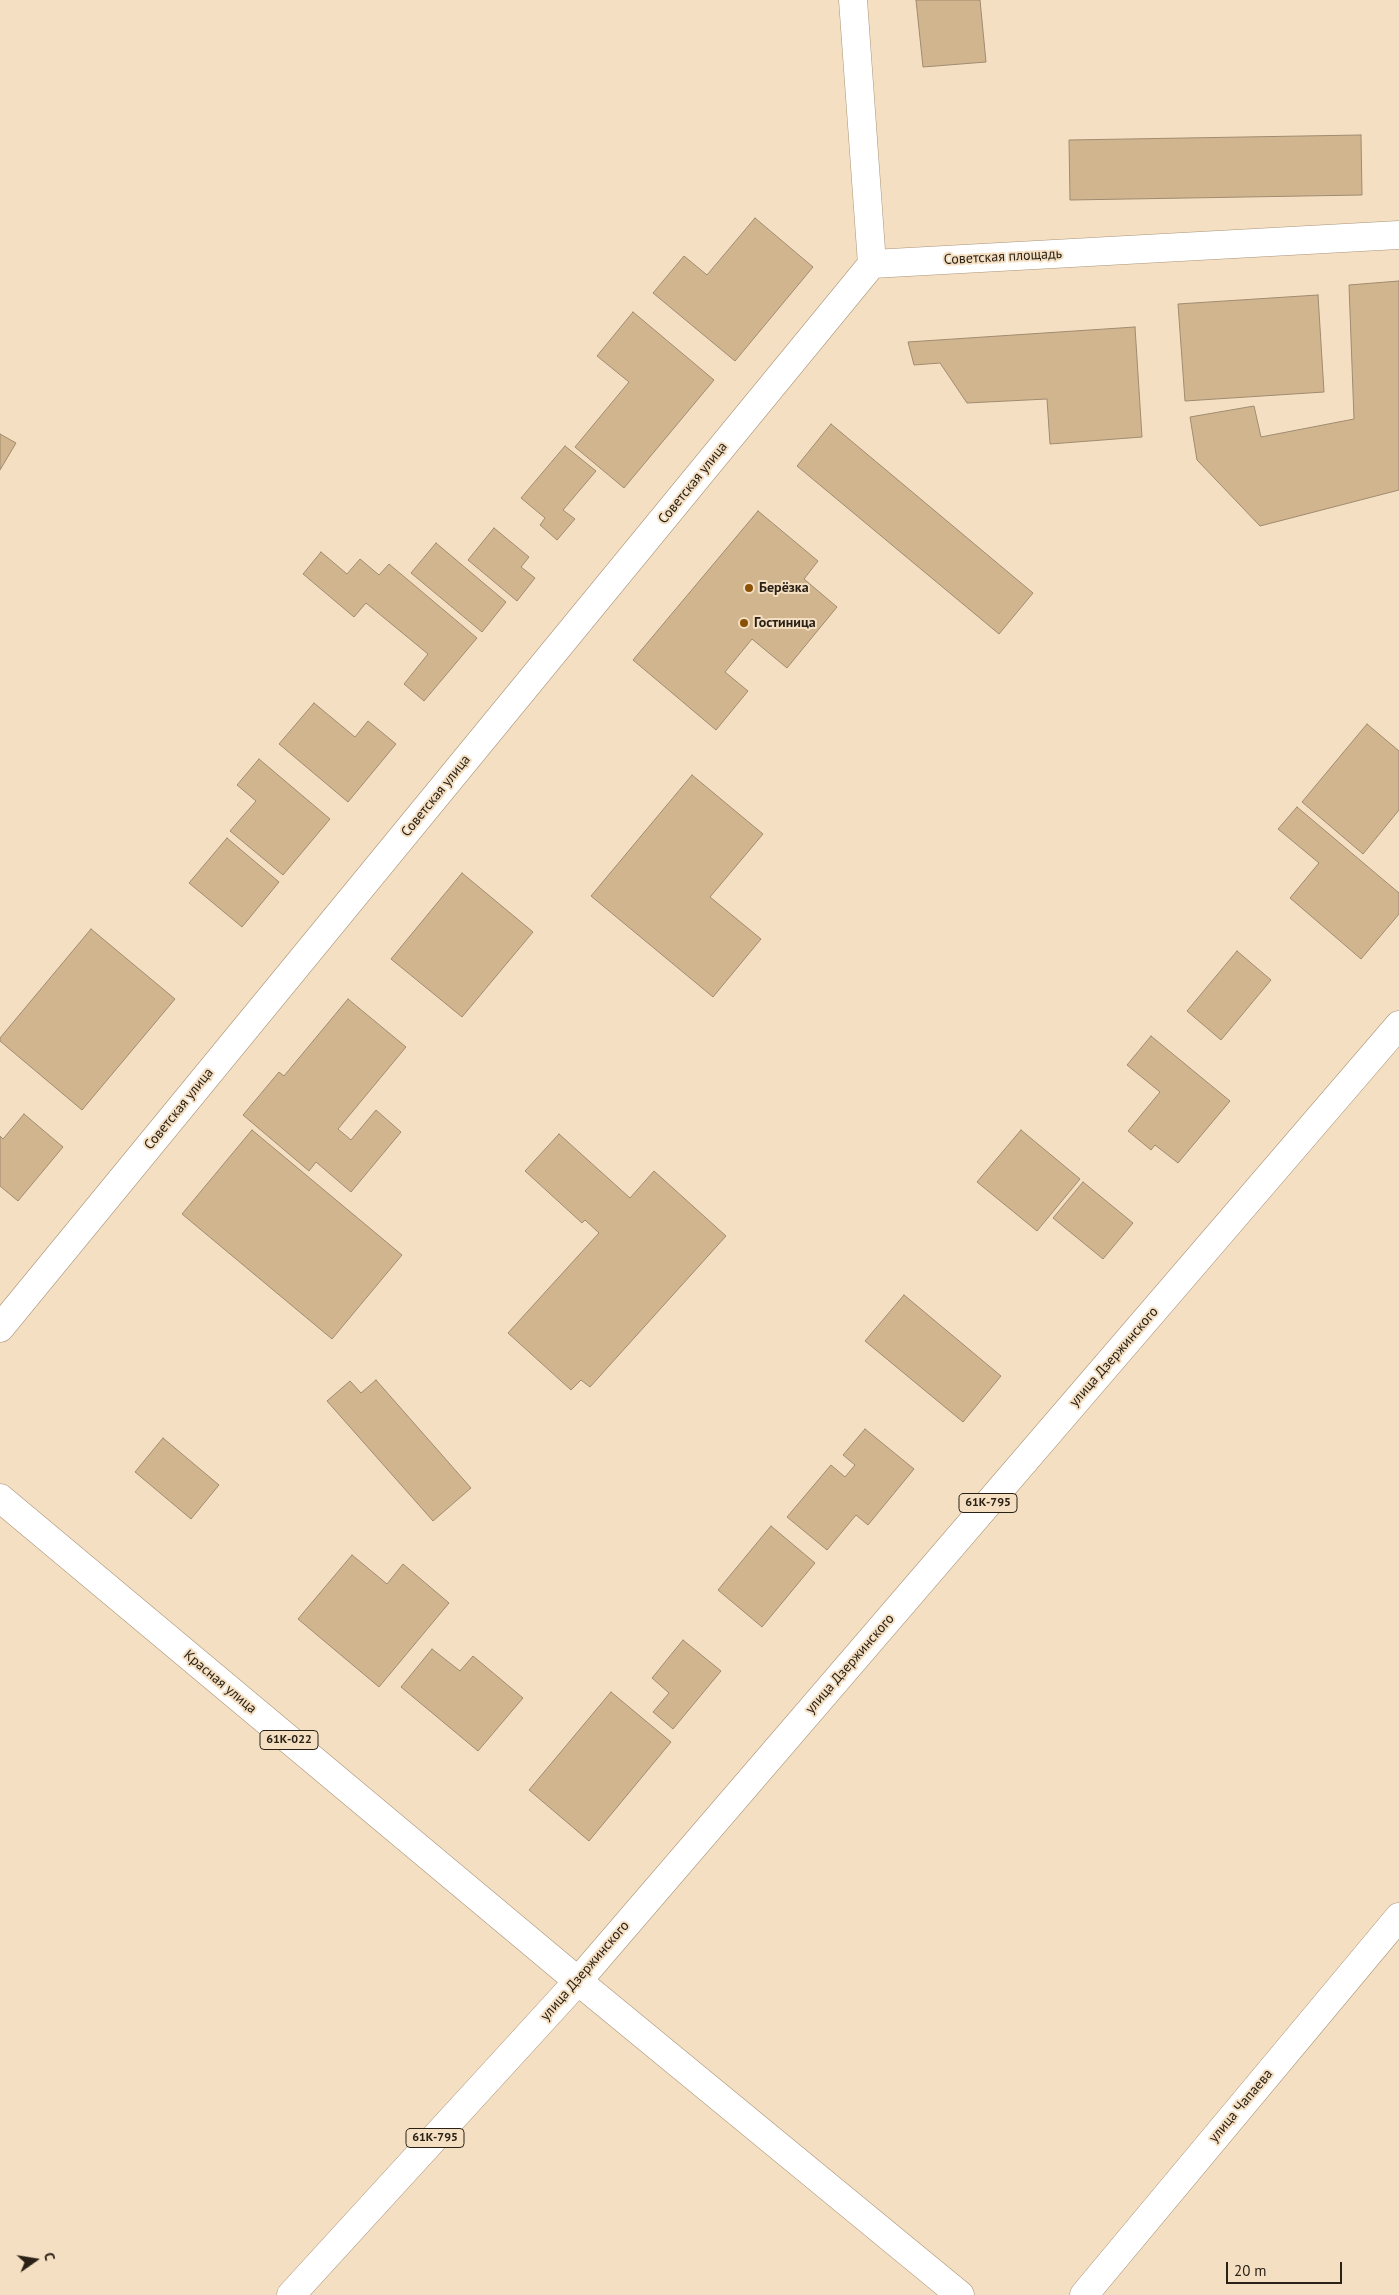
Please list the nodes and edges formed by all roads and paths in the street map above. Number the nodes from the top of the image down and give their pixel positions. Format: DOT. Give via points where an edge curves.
graph roads {
  1 [pos="853,0"];
  2 [pos="1399,235"];
  3 [pos="872,264"];
  4 [pos="1399,1025"];
  5 [pos="0,1328"];
  6 [pos="0,1498"];
  7 [pos="1399,1917"];
  8 [pos="578,1981"];
  9 [pos="292,2295"];
  10 [pos="960,2295"];
  11 [pos="1084,2295"];
  1 -- 3 [label="street"];
  2 -- 3 [label="street, Советская площадь"];
  3 -- 5 [label="street, Советская улица"];
  4 -- 8 [label="street, улица Дзержинского / 61К-795"];
  6 -- 8 [label="street, Красная улица / 61К-022"];
  7 -- 11 [label="street, улица Чапаева"];
  8 -- 9 [label="street, улица Дзержинского / 61К-795"];
  8 -- 10 [label="street, Красная улица"];
}
